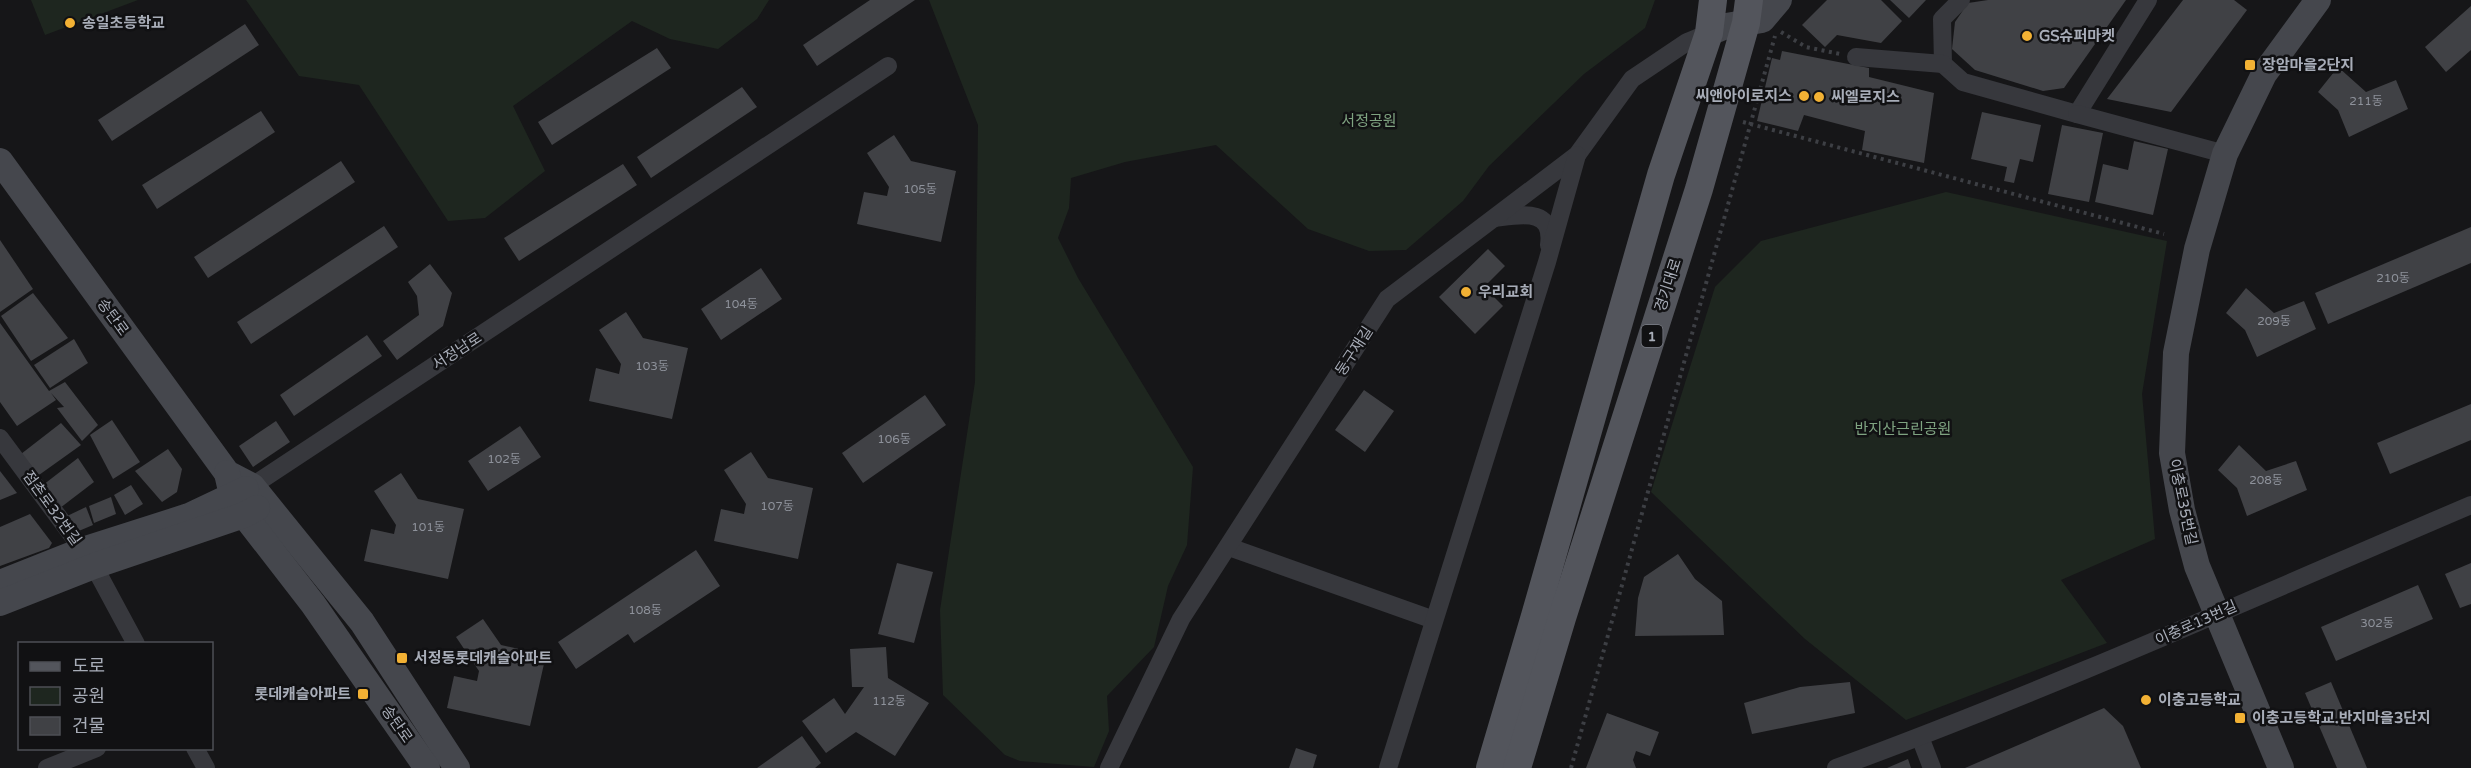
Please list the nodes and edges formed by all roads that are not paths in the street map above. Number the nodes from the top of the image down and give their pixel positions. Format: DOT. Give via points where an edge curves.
graph roads {
  1 [pos="1713,0"];
  2 [pos="1779,0"];
  3 [pos="1961,0"];
  4 [pos="2148,0"];
  5 [pos="2318,0"];
  6 [pos="1748,11"];
  7 [pos="1709,33"];
  8 [pos="1856,57"];
  9 [pos="1943,64"];
  10 [pos="888,66"];
  11 [pos="2077,114"];
  12 [pos="2225,154"];
  13 [pos="1577,155"];
  14 [pos="0,161"];
  15 [pos="1494,219"];
  16 [pos="1547,262"];
  17 [pos="0,438"];
  18 [pos="244,495"];
  19 [pos="2471,506"];
  20 [pos="1229,547"];
  21 [pos="89,558"];
  22 [pos="0,583"];
  23 [pos="0,603"];
  24 [pos="2217,614"];
  25 [pos="1434,620"];
  26 [pos="135,642"];
  27 [pos="1533,669"];
  28 [pos="1920,737"];
  29 [pos="92,750"];
  30 [pos="196,750"];
  31 [pos="47,768"];
  32 [pos="206,768"];
  33 [pos="428,768"];
  34 [pos="457,768"];
  35 [pos="1108,768"];
  36 [pos="1388,768"];
  37 [pos="1472,768"];
  38 [pos="1490,768"];
  39 [pos="1517,768"];
  40 [pos="1536,768"];
  41 [pos="1836,768"];
  42 [pos="1932,768"];
  43 [pos="2281,768"];
  1 -- 7 [label="main road, 경기대로 / 1"];
  2 -- 6 [label="street" via="1762,20"];
  3 -- 9 [label="street" via="1942,19"];
  4 -- 11 [label="street"];
  5 -- 12 [label="street, 이충로35번길" via="2264,74"];
  6 -- 7 [label="street"];
  6 -- 27 [label="main road, 경기대로 / 1" via="1699,189"];
  7 -- 13 [label="street, 둥구재길" via="1687,42 1632,79"];
  7 -- 27 [label="main road, 경기대로 / 1" via="1661,175"];
  8 -- 9 [label="street"];
  9 -- 11 [label="street" via="1964,82"];
  10 -- 18 [label="street, 서정남로"];
  11 -- 12 [label="street"];
  12 -- 24 [label="street, 이충로35번길" via="2197,249 2176,353 2172,453 2197,566"];
  13 -- 15 [label="street, 둥구재길"];
  13 -- 16 [label="street"];
  14 -- 18 [label="street, 송탄로"];
  15 -- 16 [label="street" via="1530,214 1544,220 1551,234"];
  15 -- 20 [label="street, 둥구재길" via="1387,299"];
  16 -- 25 [label="street"];
  17 -- 21 [label="street, 점촌로32번길"];
  18 -- 21 [label="street, 서정남로"];
  18 -- 33 [label="street, 송탄로" via="313,604"];
  18 -- 34 [label="street, 송탄로" via="362,622"];
  19 -- 24 [label="street, 이충로13번길"];
  20 -- 25 [label="street"];
  20 -- 35 [label="street, 둥구재길" via="1181,619"];
  21 -- 22 [label="street, 서정남로"];
  21 -- 23 [label="street, 서정남로"];
  21 -- 26 [label="street, 점촌로32번길"];
  24 -- 28 [label="street, 이충로13번길"];
  24 -- 43 [label="street, 이충로35번길"];
  25 -- 36 [label="street"];
  27 -- 37 [label="main road, 경기대로 / 1" via="1495,712"];
  27 -- 38 [label="main road, 경기대로 / 1"];
  27 -- 39 [label="main road, 경기대로 / 1"];
  27 -- 40 [label="main road, 경기대로 / 1" via="1545,732"];
  28 -- 41 [label="street, 이충로13번길"];
  28 -- 42 [label="street"];
  29 -- 31 [label="street"];
  30 -- 32 [label="street"];
}
